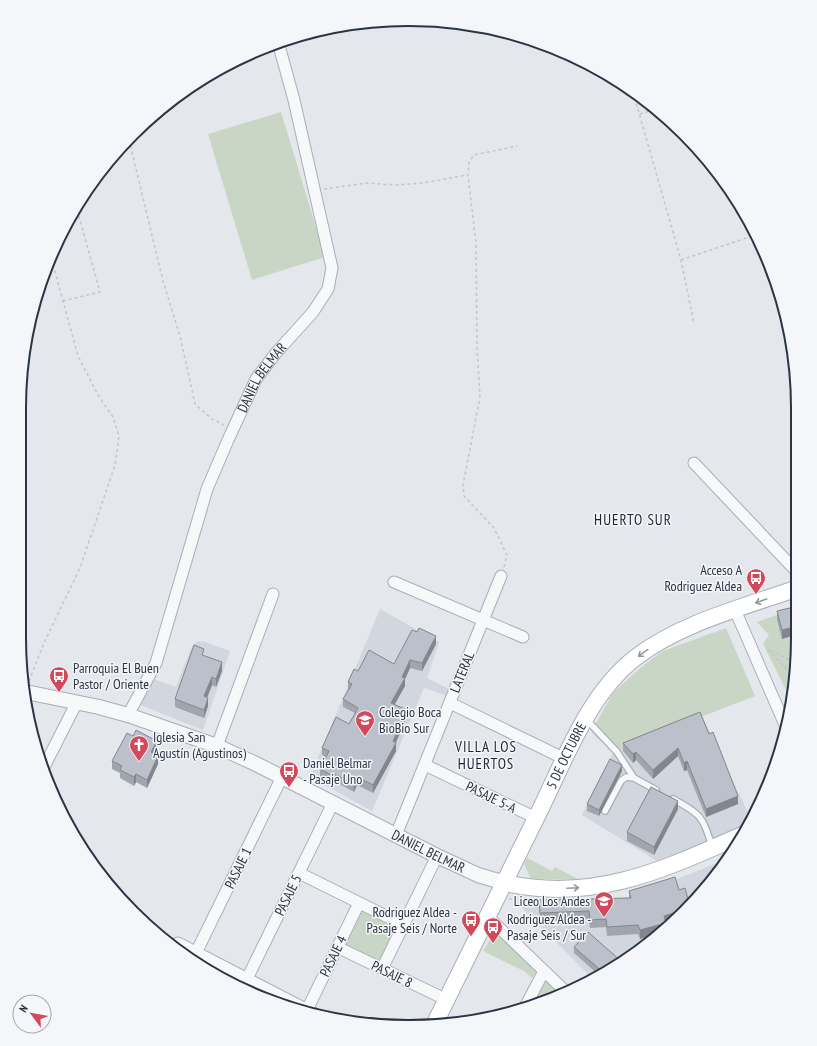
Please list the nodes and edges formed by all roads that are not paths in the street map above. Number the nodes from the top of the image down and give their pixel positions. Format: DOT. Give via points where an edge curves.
graph roads {
  1 [pos="280,48"];
  2 [pos="694,463"];
  3 [pos="791,566"];
  4 [pos="501,576"];
  5 [pos="394,582"];
  6 [pos="791,590"];
  7 [pos="273,594"];
  8 [pos="735,610"];
  9 [pos="484,620"];
  10 [pos="523,637"];
  11 [pos="29,689"];
  12 [pos="77,702"];
  13 [pos="450,703"];
  14 [pos="128,715"];
  15 [pos="586,719"];
  16 [pos="782,719"];
  17 [pos="217,746"];
  18 [pos="565,759"];
  19 [pos="47,762"];
  20 [pos="425,765"];
  21 [pos="282,777"];
  22 [pos="634,778"];
  23 [pos="660,792"];
  24 [pos="666,796"];
  25 [pos="333,803"];
  26 [pos="605,811"];
  27 [pos="536,818"];
  28 [pos="396,835"];
  29 [pos="733,840"];
  30 [pos="713,848"];
  31 [pos="437,856"];
  32 [pos="516,856"];
  33 [pos="299,873"];
  34 [pos="504,883"];
  35 [pos="534,888"];
  36 [pos="359,903"];
  37 [pos="488,917"];
  38 [pos="404,925"];
  39 [pos="337,947"];
  40 [pos="195,955"];
  41 [pos="208,963"];
  42 [pos="382,969"];
  43 [pos="544,970"];
  44 [pos="245,983"];
  45 [pos="562,988"];
  46 [pos="272,995"];
  47 [pos="447,1000"];
  48 [pos="528,1001"];
  49 [pos="309,1007"];
  50 [pos="438,1019"];
  1 -- 14 [label="street, DANIEL BELMAR" via="332,268 328,289 313,312 256,379 207,489 156,663"];
  2 -- 3 [label="street"];
  4 -- 9 [label="street, LATERAL"];
  5 -- 9 [label="street"];
  6 -- 8 [label="main road, 5 DE OCTUBRE, one-way"];
  7 -- 17 [label="street"];
  8 -- 15 [label="main road, 5 DE OCTUBRE, one-way" via="677,632 633,659 610,684"];
  8 -- 16 [label="street"];
  9 -- 10 [label="street"];
  9 -- 13 [label="street, LATERAL"];
  11 -- 12 [label="street, DANIEL BELMAR"];
  12 -- 14 [label="street, DANIEL BELMAR"];
  12 -- 19 [label="street"];
  13 -- 18 [label="street"];
  13 -- 20 [label="street, LATERAL"];
  14 -- 17 [label="street, DANIEL BELMAR"];
  15 -- 18 [label="main road, 5 DE OCTUBRE"];
  15 -- 22 [label="lane" via="617,752"];
  17 -- 21 [label="street, DANIEL BELMAR"];
  18 -- 27 [label="main road, 5 DE OCTUBRE"];
  20 -- 27 [label="street, PASAJE 5-A"];
  20 -- 28 [label="street, LATERAL"];
  21 -- 25 [label="street, DANIEL BELMAR"];
  21 -- 40 [label="street, PASAJE 1"];
  22 -- 23 [label="lane"];
  22 -- 26 [label="lane" via="626,777 622,781"];
  24 -- 30 [label="lane" via="699,815 704,821"];
  25 -- 28 [label="street, DANIEL BELMAR"];
  25 -- 33 [label="street, PASAJE 5"];
  27 -- 32 [label="main road, 5 DE OCTUBRE"];
  28 -- 31 [label="street, DANIEL BELMAR"];
  29 -- 30 [label="main road, DANIEL BELMAR"];
  35 -- 30 [label="main road, DANIEL BELMAR, one-way" via="577,888 619,882 668,867"];
  31 -- 34 [label="street, DANIEL BELMAR"];
  31 -- 38 [label="street"];
  32 -- 34 [label="main road, 5 DE OCTUBRE"];
  32 -- 35 [label="main road" via="522,874"];
  33 -- 36 [label="street"];
  33 -- 44 [label="street, PASAJE 5"];
  34 -- 35 [label="main road, DANIEL BELMAR"];
  34 -- 37 [label="main road, 5 DE OCTUBRE"];
  36 -- 38 [label="street"];
  36 -- 39 [label="street, PASAJE 4"];
  37 -- 43 [label="street"];
  37 -- 47 [label="main road, 5 DE OCTUBRE"];
  38 -- 42 [label="street"];
  39 -- 42 [label="street, PASAJE 8"];
  39 -- 49 [label="street, PASAJE 4"];
  41 -- 44 [label="street"];
  42 -- 47 [label="street, PASAJE 8"];
  43 -- 45 [label="street"];
  43 -- 48 [label="street"];
  44 -- 46 [label="street"];
  47 -- 50 [label="main road, 5 DE OCTUBRE"];
}
